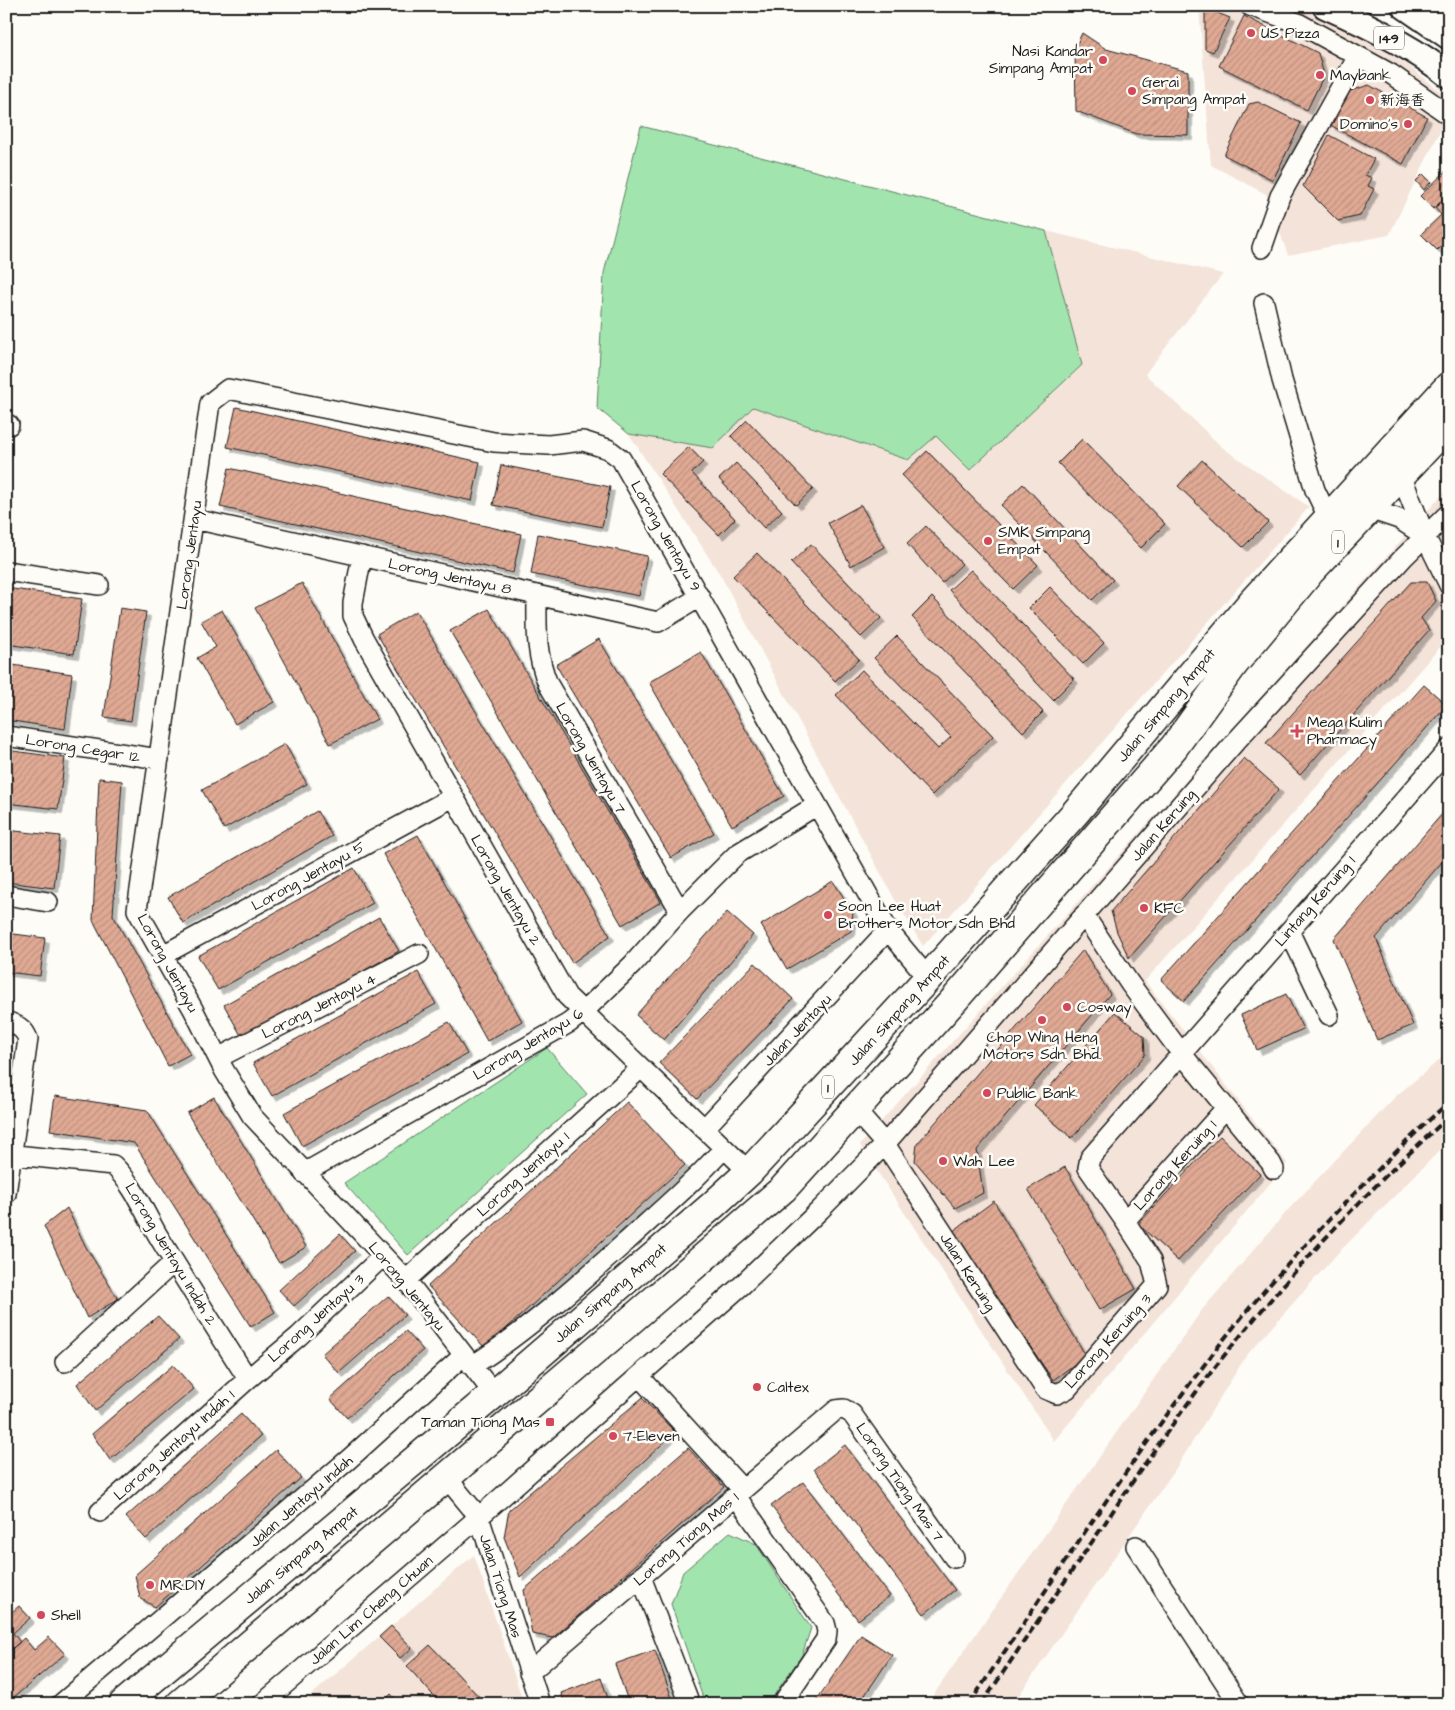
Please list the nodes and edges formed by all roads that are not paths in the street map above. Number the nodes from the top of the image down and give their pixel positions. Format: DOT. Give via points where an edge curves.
graph roads {
  1 [pos="1250,6"];
  2 [pos="1325,6"];
  3 [pos="1408,9"];
  4 [pos="1449,14"];
  5 [pos="1449,37"];
  6 [pos="1358,56"];
  7 [pos="1449,76"];
  8 [pos="1449,116"];
  9 [pos="1262,248"];
  10 [pos="1264,303"];
  11 [pos="1449,386"];
  12 [pos="210,402"];
  13 [pos="1449,424"];
  14 [pos="1401,476"];
  15 [pos="1369,509"];
  16 [pos="1449,513"];
  17 [pos="1328,517"];
  18 [pos="194,520"];
  19 [pos="1425,536"];
  20 [pos="362,556"];
  21 [pos="6,571"];
  22 [pos="99,585"];
  23 [pos="1449,585"];
  24 [pos="537,595"];
  25 [pos="700,597"];
  26 [pos="6,736"];
  27 [pos="1449,749"];
  28 [pos="159,759"];
  29 [pos="453,797"];
  30 [pos="817,805"];
  31 [pos="6,895"];
  32 [pos="48,902"];
  33 [pos="680,911"];
  34 [pos="1084,915"];
  35 [pos="888,930"];
  36 [pos="1289,931"];
  37 [pos="419,954"];
  38 [pos="163,955"];
  39 [pos="928,978"];
  40 [pos="583,1012"];
  41 [pos="1329,1015"];
  42 [pos="6,1021"];
  43 [pos="1182,1054"];
  44 [pos="218,1058"];
  45 [pos="641,1068"];
  46 [pos="1225,1109"];
  47 [pos="855,1110"];
  48 [pos="704,1129"];
  49 [pos="885,1144"];
  50 [pos="724,1148"];
  51 [pos="9,1154"];
  52 [pos="1274,1169"];
  53 [pos="749,1172"];
  54 [pos="304,1173"];
  55 [pos="6,1194"];
  56 [pos="1125,1221"];
  57 [pos="383,1256"];
  58 [pos="174,1262"];
  59 [pos="406,1280"];
  60 [pos="1157,1285"];
  61 [pos="468,1360"];
  62 [pos="65,1362"];
  63 [pos="639,1376"];
  64 [pos="248,1379"];
  65 [pos="494,1394"];
  66 [pos="1057,1394"];
  67 [pos="844,1409"];
  68 [pos="446,1477"];
  69 [pos="739,1493"];
  70 [pos="100,1512"];
  71 [pos="479,1517"];
  72 [pos="1136,1546"];
  73 [pos="954,1558"];
  74 [pos="641,1577"];
  75 [pos="529,1673"];
  76 [pos="61,1704"];
  77 [pos="123,1704"];
  78 [pos="180,1704"];
  79 [pos="262,1704"];
  80 [pos="540,1704"];
  81 [pos="690,1704"];
  82 [pos="782,1704"];
  83 [pos="1239,1704"];
  1 -- 6 [label="street" via="1298,23"];
  2 -- 7 [label="main road, 149" via="1365,24"];
  3 -- 4 [label="street"];
  3 -- 5 [label="main road, 149"];
  6 -- 8 [label="street" via="1390,74"];
  6 -- 9 [label="street" via="1280,196"];
  10 -- 17 [label="street" via="1282,380 1315,490"];
  11 -- 17 [label="highway, Jalan Simpang Ampat / 1"];
  12 -- 18 [label="street, Lorong Jentayu"];
  12 -- 25 [label="street, Lorong Jentayu 9" via="228,389 494,442 549,445 583,441 608,449 621,459"];
  13 -- 14 [label="highway, Jalan Simpang Ampat / 1"];
  14 -- 15 [label="highway, Jalan Simpang Ampat / 1"];
  14 -- 19 [label="street"];
  15 -- 19 [label="street" via="1399,519"];
  15 -- 47 [label="highway, Jalan Simpang Ampat / 1" via="1278,608 1174,747"];
  16 -- 19 [label="street, Jalan Keruing"];
  17 -- 39 [label="highway, Jalan Simpang Ampat / 1" via="1252,602 1075,813"];
  18 -- 20 [label="street, Lorong Jentayu 8"];
  18 -- 28 [label="street, Lorong Jentayu"];
  19 -- 23 [label="street"];
  19 -- 34 [label="street, Jalan Keruing" via="1238,740"];
  20 -- 24 [label="street, Lorong Jentayu 8"];
  20 -- 29 [label="street, Lorong Jentayu 2" via="353,616"];
  21 -- 22 [label="street"];
  24 -- 25 [label="street, Lorong Jentayu 8" via="658,622"];
  24 -- 33 [label="street, Lorong Jentayu 7" via="537,646 548,684"];
  25 -- 30 [label="street, Lorong Jentayu 9"];
  26 -- 28 [label="street, Lorong Cegar 12"];
  27 -- 36 [label="street, Lintang Keruing 1"];
  28 -- 38 [label="street, Lorong Jentayu" via="137,910"];
  29 -- 38 [label="street, Lorong Jentayu 5"];
  29 -- 40 [label="street, Lorong Jentayu 2" via="567,996"];
  30 -- 33 [label="street, Lorong Jentayu 6" via="737,854"];
  30 -- 35 [label="street, Lorong Jentayu 9"];
  31 -- 32 [label="street"];
  33 -- 40 [label="street, Lorong Jentayu 6" via="632,965"];
  34 -- 43 [label="street, Lorong Keruing 1"];
  34 -- 49 [label="street, Jalan Keruing"];
  35 -- 39 [label="street, Lorong Jentayu 9"];
  35 -- 48 [label="street, Jalan Jentayu"];
  36 -- 41 [label="street"];
  36 -- 43 [label="street, Lintang Keruing 1"];
  37 -- 44 [label="street, Lorong Jentayu 4"];
  38 -- 44 [label="street, Lorong Jentayu"];
  39 -- 53 [label="highway, Jalan Simpang Ampat / 1"];
  40 -- 45 [label="street, Lorong Jentayu 2"];
  40 -- 54 [label="street, Lorong Jentayu 6" via="569,1023"];
  42 -- 51 [label="street" via="19,1026 28,1039"];
  43 -- 46 [label="street, Lorong Keruing 1"];
  43 -- 56 [label="street, Lintang Keruing 1" via="1090,1158 1088,1168"];
  44 -- 54 [label="street, Lorong Jentayu" via="252,1116"];
  45 -- 48 [label="street, Lorong Jentayu 2"];
  45 -- 59 [label="street, Lorong Jentayu 1"];
  46 -- 52 [label="street, Lorong Keruing 1"];
  46 -- 56 [label="street, Lorong Keruing 1"];
  47 -- 49 [label="street, Jalan Keruing"];
  47 -- 68 [label="highway, Jalan Simpang Ampat / 1" via="783,1189"];
  48 -- 50 [label="street, Lorong Jentayu 2"];
  49 -- 63 [label="street, Jalan Keruing" via="742,1285"];
  49 -- 66 [label="street, Jalan Keruing" via="1045,1389"];
  50 -- 53 [label="street, Lorong Jentayu 2"];
  50 -- 61 [label="street, Jalan Jentayu Indah" via="702,1173 598,1267 502,1346"];
  51 -- 55 [label="street"];
  51 -- 58 [label="street, Lorong Jentayu Indah 2" via="112,1165 125,1176"];
  53 -- 65 [label="highway, Jalan Simpang Ampat / 1"];
  54 -- 57 [label="street, Lorong Jentayu"];
  56 -- 60 [label="street, Lintang Keruing 1" via="1151,1261"];
  57 -- 59 [label="street, Lorong Jentayu"];
  57 -- 64 [label="street, Lorong Jentayu 3" via="299,1336"];
  58 -- 62 [label="street"];
  58 -- 64 [label="street, Lorong Jentayu Indah 2"];
  59 -- 61 [label="street, Lorong Jentayu"];
  60 -- 66 [label="street, Lorong Keruing 3" via="1068,1389"];
  61 -- 65 [label="street, Lorong Jentayu"];
  61 -- 76 [label="street, Jalan Jentayu Indah"];
  63 -- 69 [label="street"];
  63 -- 71 [label="street, Jalan Lim Cheng Chuan"];
  64 -- 70 [label="street, Lorong Jentayu Indah 1"];
  65 -- 77 [label="highway, Jalan Simpang Ampat / 1"];
  67 -- 69 [label="street, Lorong Tiong Mas 1" via="836,1410"];
  67 -- 73 [label="street, Lorong Tiong Mas 7" via="852,1414"];
  68 -- 71 [label="street, Jalan Tiong Mas"];
  68 -- 78 [label="highway, Jalan Simpang Ampat / 1"];
  69 -- 74 [label="street, Lorong Tiong Mas 1"];
  69 -- 82 [label="street" via="825,1623 827,1631 826,1639"];
  71 -- 75 [label="street, Jalan Tiong Mas"];
  71 -- 79 [label="street, Jalan Lim Cheng Chuan"];
  72 -- 83 [label="street"];
  74 -- 75 [label="street, Lorong Tiong Mas 1"];
  74 -- 81 [label="street"];
  75 -- 80 [label="street, Jalan Tiong Mas"];
}
